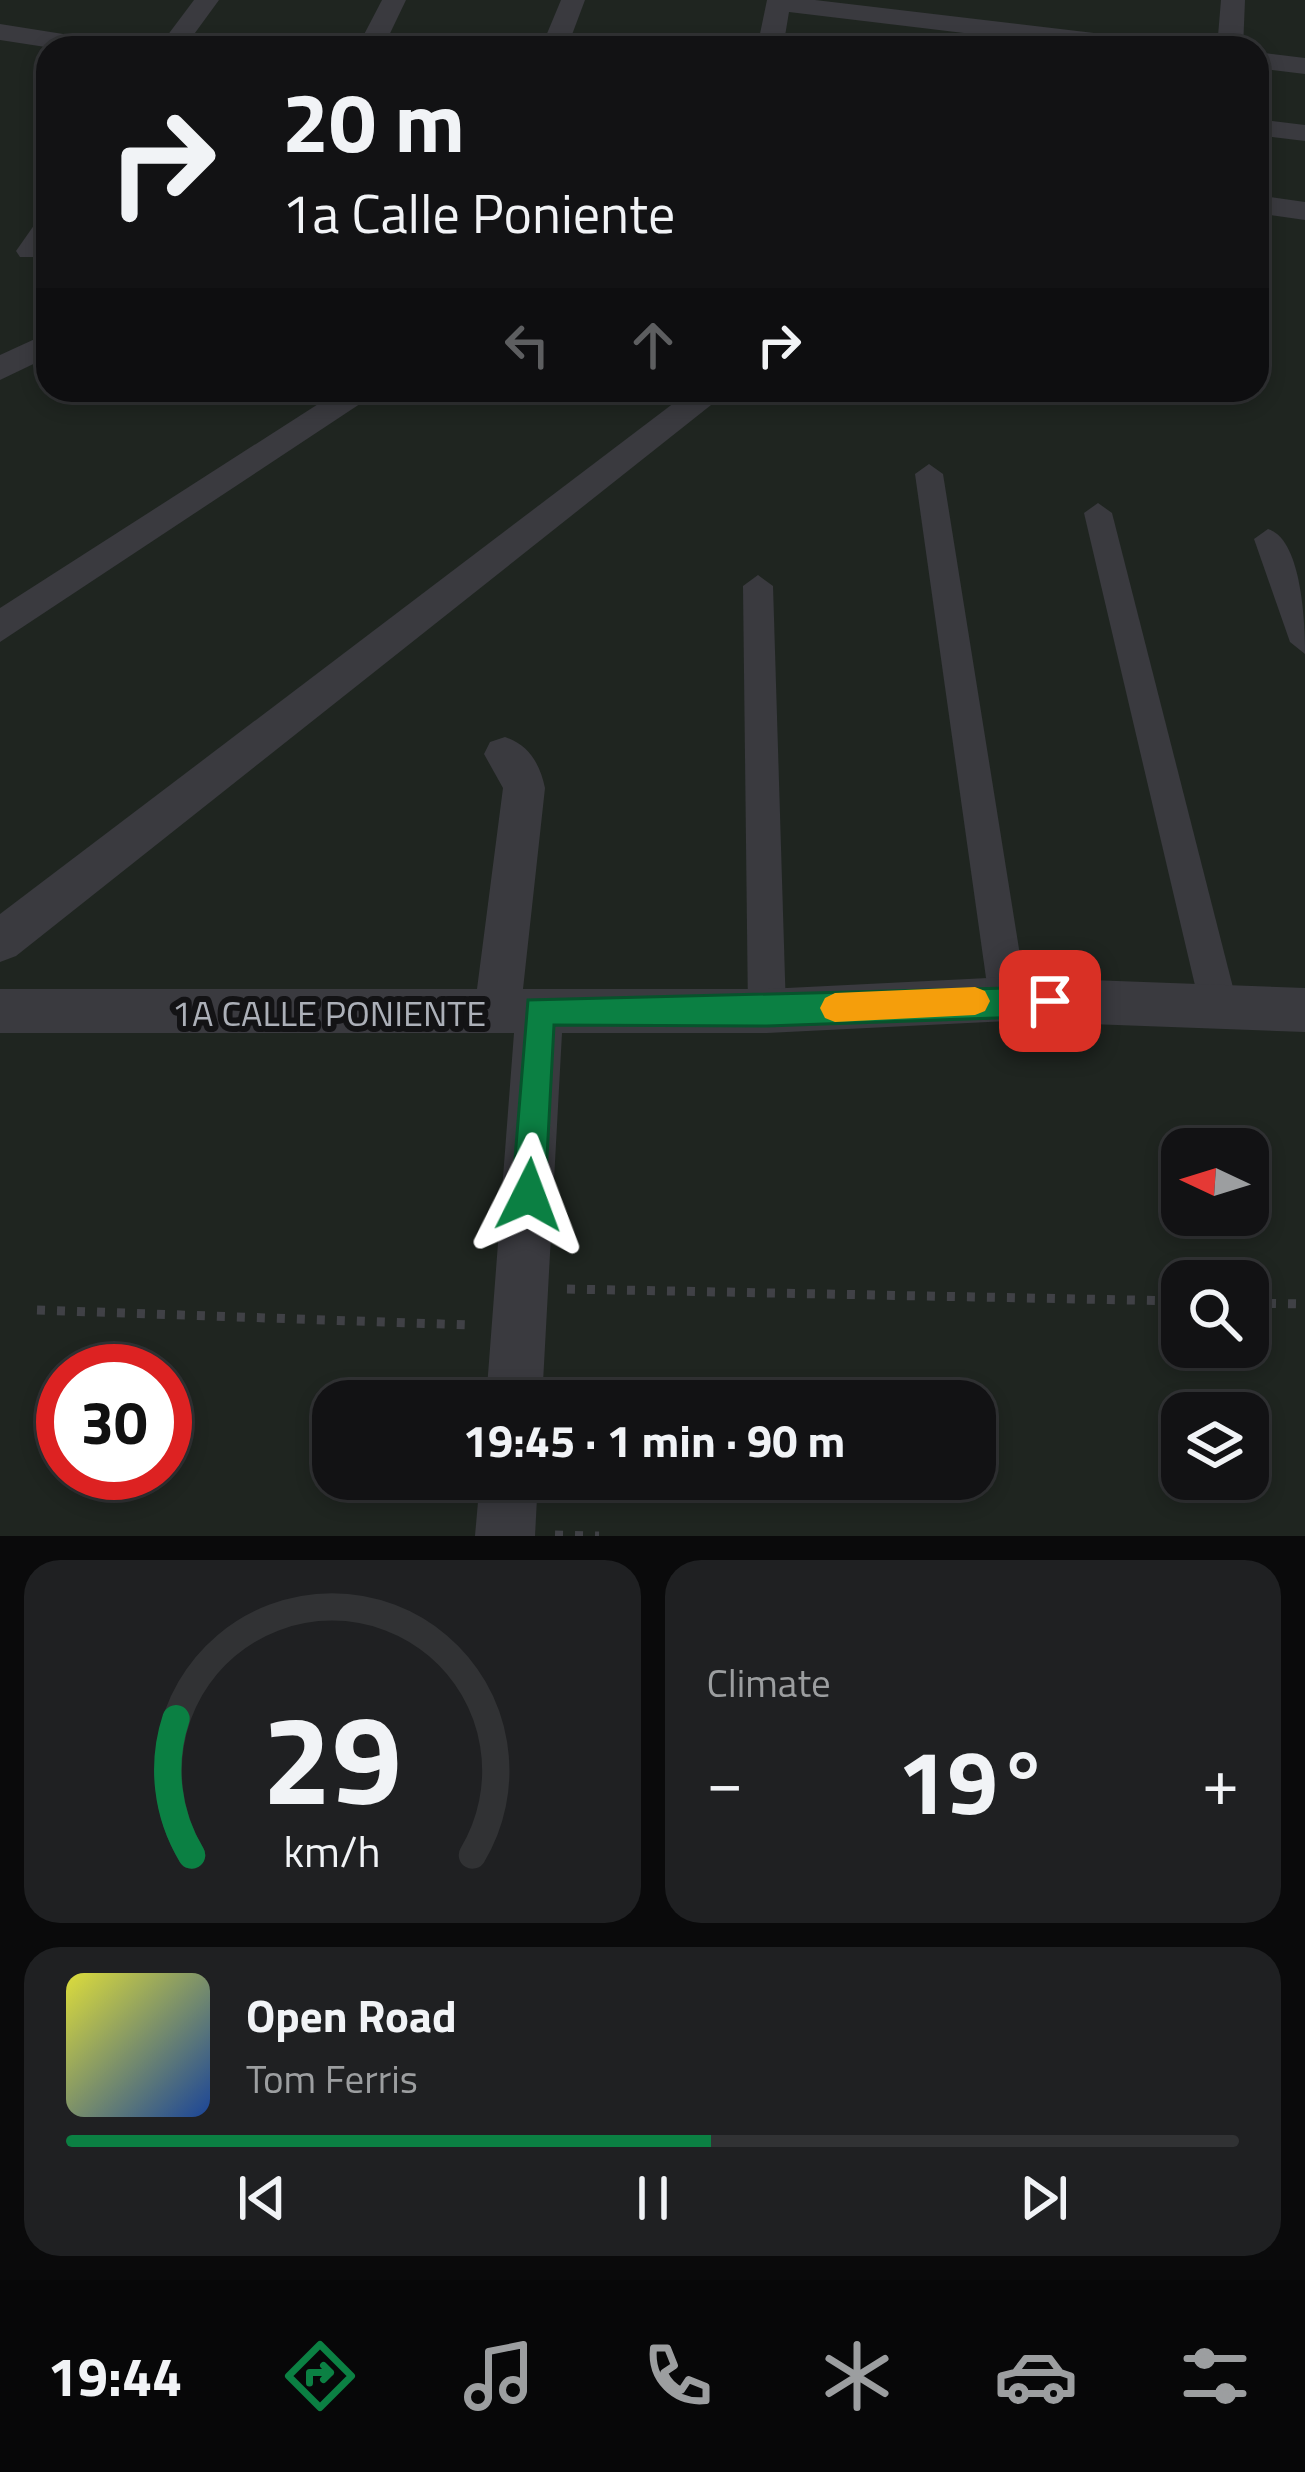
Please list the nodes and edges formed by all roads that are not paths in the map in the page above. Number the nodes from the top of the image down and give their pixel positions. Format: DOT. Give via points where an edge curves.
graph roads {
  1 [pos="207,0"];
  2 [pos="394,0"];
  3 [pos="573,0"];
  4 [pos="1233,0"];
  5 [pos="778,2"];
  6 [pos="858,6"];
  7 [pos="986,26"];
  8 [pos="0,32"];
  9 [pos="180,36"];
  10 [pos="376,36"];
  11 [pos="559,36"];
  12 [pos="772,36"];
  13 [pos="1113,36"];
  14 [pos="1231,36"];
  15 [pos="36,38"];
  16 [pos="1269,62"];
  17 [pos="1305,66"];
  18 [pos="1269,128"];
  19 [pos="1305,133"];
  20 [pos="1269,206"];
  21 [pos="1305,211"];
  22 [pos="36,350"];
  23 [pos="0,369"];
  24 [pos="346,402"];
  25 [pos="697,402"];
  26 [pos="929,474"];
  27 [pos="1098,513"];
  28 [pos="1268,539"];
  29 [pos="758,586"];
  30 [pos="0,627"];
  31 [pos="1305,642"];
  32 [pos="505,754"];
  33 [pos="0,941"];
  34 [pos="1008,999"];
  35 [pos="1220,1010"];
  36 [pos="1305,1010"];
  37 [pos="0,1011"];
  38 [pos="767,1011"];
  39 [pos="518,1012"];
  40 [pos="516,1380"];
  41 [pos="508,1500"];
  42 [pos="505,1536"];
  1 -- 9 [label="street"];
  2 -- 10 [label="street"];
  3 -- 11 [label="street"];
  4 -- 14 [label="street"];
  5 -- 6 [label="street"];
  5 -- 12 [label="street"];
  6 -- 7 [label="street"];
  7 -- 13 [label="street"];
  8 -- 15 [label="street"];
  16 -- 17 [label="street"];
  18 -- 19 [label="street"];
  20 -- 21 [label="street"];
  22 -- 23 [label="street"];
  24 -- 30 [label="street"];
  25 -- 33 [label="street"];
  26 -- 34 [label="street"];
  27 -- 35 [label="street"];
  28 -- 31 [label="street"];
  29 -- 38 [label="street"];
  32 -- 39 [label="street" via="524,788"];
  34 -- 35 [label="street, 1A CALLE PONIENTE"];
  34 -- 38 [label="street, 1A CALLE PONIENTE"];
  35 -- 36 [label="street, 1A CALLE PONIENTE"];
  37 -- 39 [label="street, 1A CALLE PONIENTE"];
  38 -- 39 [label="street, 1A CALLE PONIENTE"];
  39 -- 40 [label="street"];
  41 -- 42 [label="street"];
}
